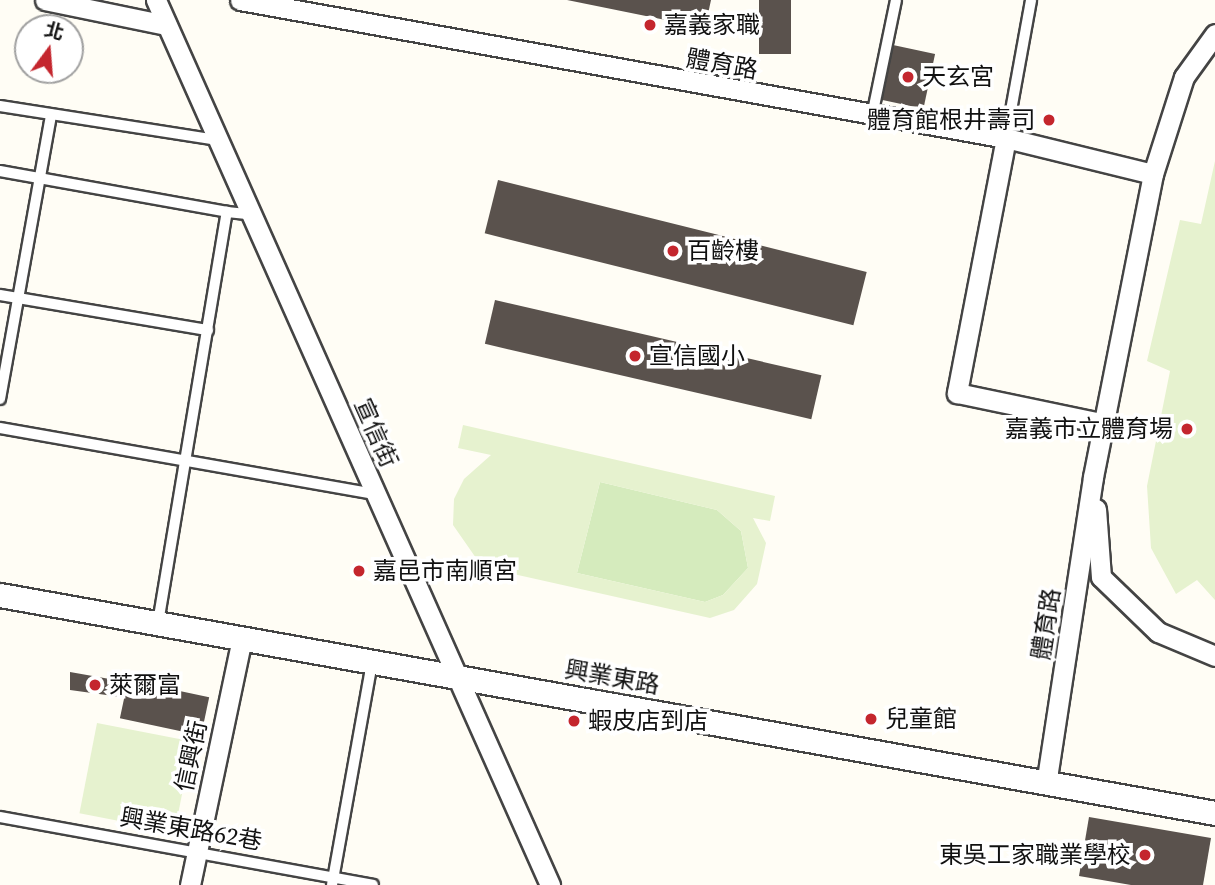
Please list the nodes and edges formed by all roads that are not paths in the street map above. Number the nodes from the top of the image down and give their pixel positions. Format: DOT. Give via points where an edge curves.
graph roads {
  1 [pos="45,0"];
  2 [pos="156,0"];
  3 [pos="240,0"];
  4 [pos="895,0"];
  5 [pos="1031,0"];
  6 [pos="166,25"];
  7 [pos="1215,34"];
  8 [pos="0,106"];
  9 [pos="51,115"];
  10 [pos="872,117"];
  11 [pos="1006,138"];
  12 [pos="216,140"];
  13 [pos="0,171"];
  14 [pos="1153,174"];
  15 [pos="39,178"];
  16 [pos="227,212"];
  17 [pos="254,215"];
  18 [pos="0,295"];
  19 [pos="18,298"];
  20 [pos="208,330"];
  21 [pos="0,399"];
  22 [pos="1105,424"];
  23 [pos="0,428"];
  24 [pos="184,460"];
  25 [pos="1093,477"];
  26 [pos="376,494"];
  27 [pos="0,596"];
  28 [pos="158,623"];
  29 [pos="242,638"];
  30 [pos="1215,656"];
  31 [pos="372,661"];
  32 [pos="459,677"];
  33 [pos="1047,778"];
  34 [pos="1215,813"];
  35 [pos="0,817"];
  36 [pos="196,851"];
  37 [pos="333,881"];
  38 [pos="190,885"];
  39 [pos="373,885"];
  40 [pos="550,885"];
  1 -- 6 [label="street"];
  2 -- 6 [label="street, 宣信街"];
  3 -- 10 [label="street, 體育路"];
  4 -- 10 [label="lane"];
  5 -- 11 [label="lane"];
  6 -- 12 [label="street, 宣信街"];
  7 -- 14 [label="street, 體育路" via="1184,77"];
  8 -- 9 [label="lane"];
  9 -- 12 [label="lane"];
  9 -- 15 [label="lane"];
  10 -- 11 [label="street, 體育路"];
  11 -- 14 [label="street, 體育路"];
  11 -- 22 [label="street" via="957,393"];
  12 -- 17 [label="street, 宣信街"];
  13 -- 15 [label="lane"];
  14 -- 22 [label="street, 體育路"];
  15 -- 16 [label="lane"];
  15 -- 19 [label="lane"];
  16 -- 17 [label="lane"];
  16 -- 20 [label="lane"];
  17 -- 26 [label="street, 宣信街"];
  18 -- 19 [label="lane"];
  19 -- 20 [label="lane"];
  19 -- 21 [label="lane"];
  20 -- 24 [label="lane"];
  22 -- 25 [label="street, 體育路"];
  23 -- 24 [label="lane"];
  24 -- 26 [label="lane"];
  24 -- 28 [label="lane"];
  25 -- 30 [label="street, 體育路" via="1101,577 1158,632"];
  25 -- 33 [label="street, 體育路"];
  26 -- 32 [label="street, 宣信街"];
  27 -- 28 [label="street, 興業東路"];
  28 -- 29 [label="street, 興業東路"];
  29 -- 31 [label="street, 興業東路"];
  29 -- 36 [label="street, 信興街"];
  31 -- 32 [label="street, 興業東路"];
  31 -- 37 [label="lane"];
  32 -- 33 [label="street, 興業東路"];
  32 -- 40 [label="street, 宣信街"];
  33 -- 34 [label="street, 興業東路"];
  35 -- 36 [label="lane, 興業東路62巷"];
  36 -- 37 [label="lane, 興業東路62巷"];
  36 -- 38 [label="street, 信興街"];
  37 -- 39 [label="lane, 興業東路62巷"];
}
